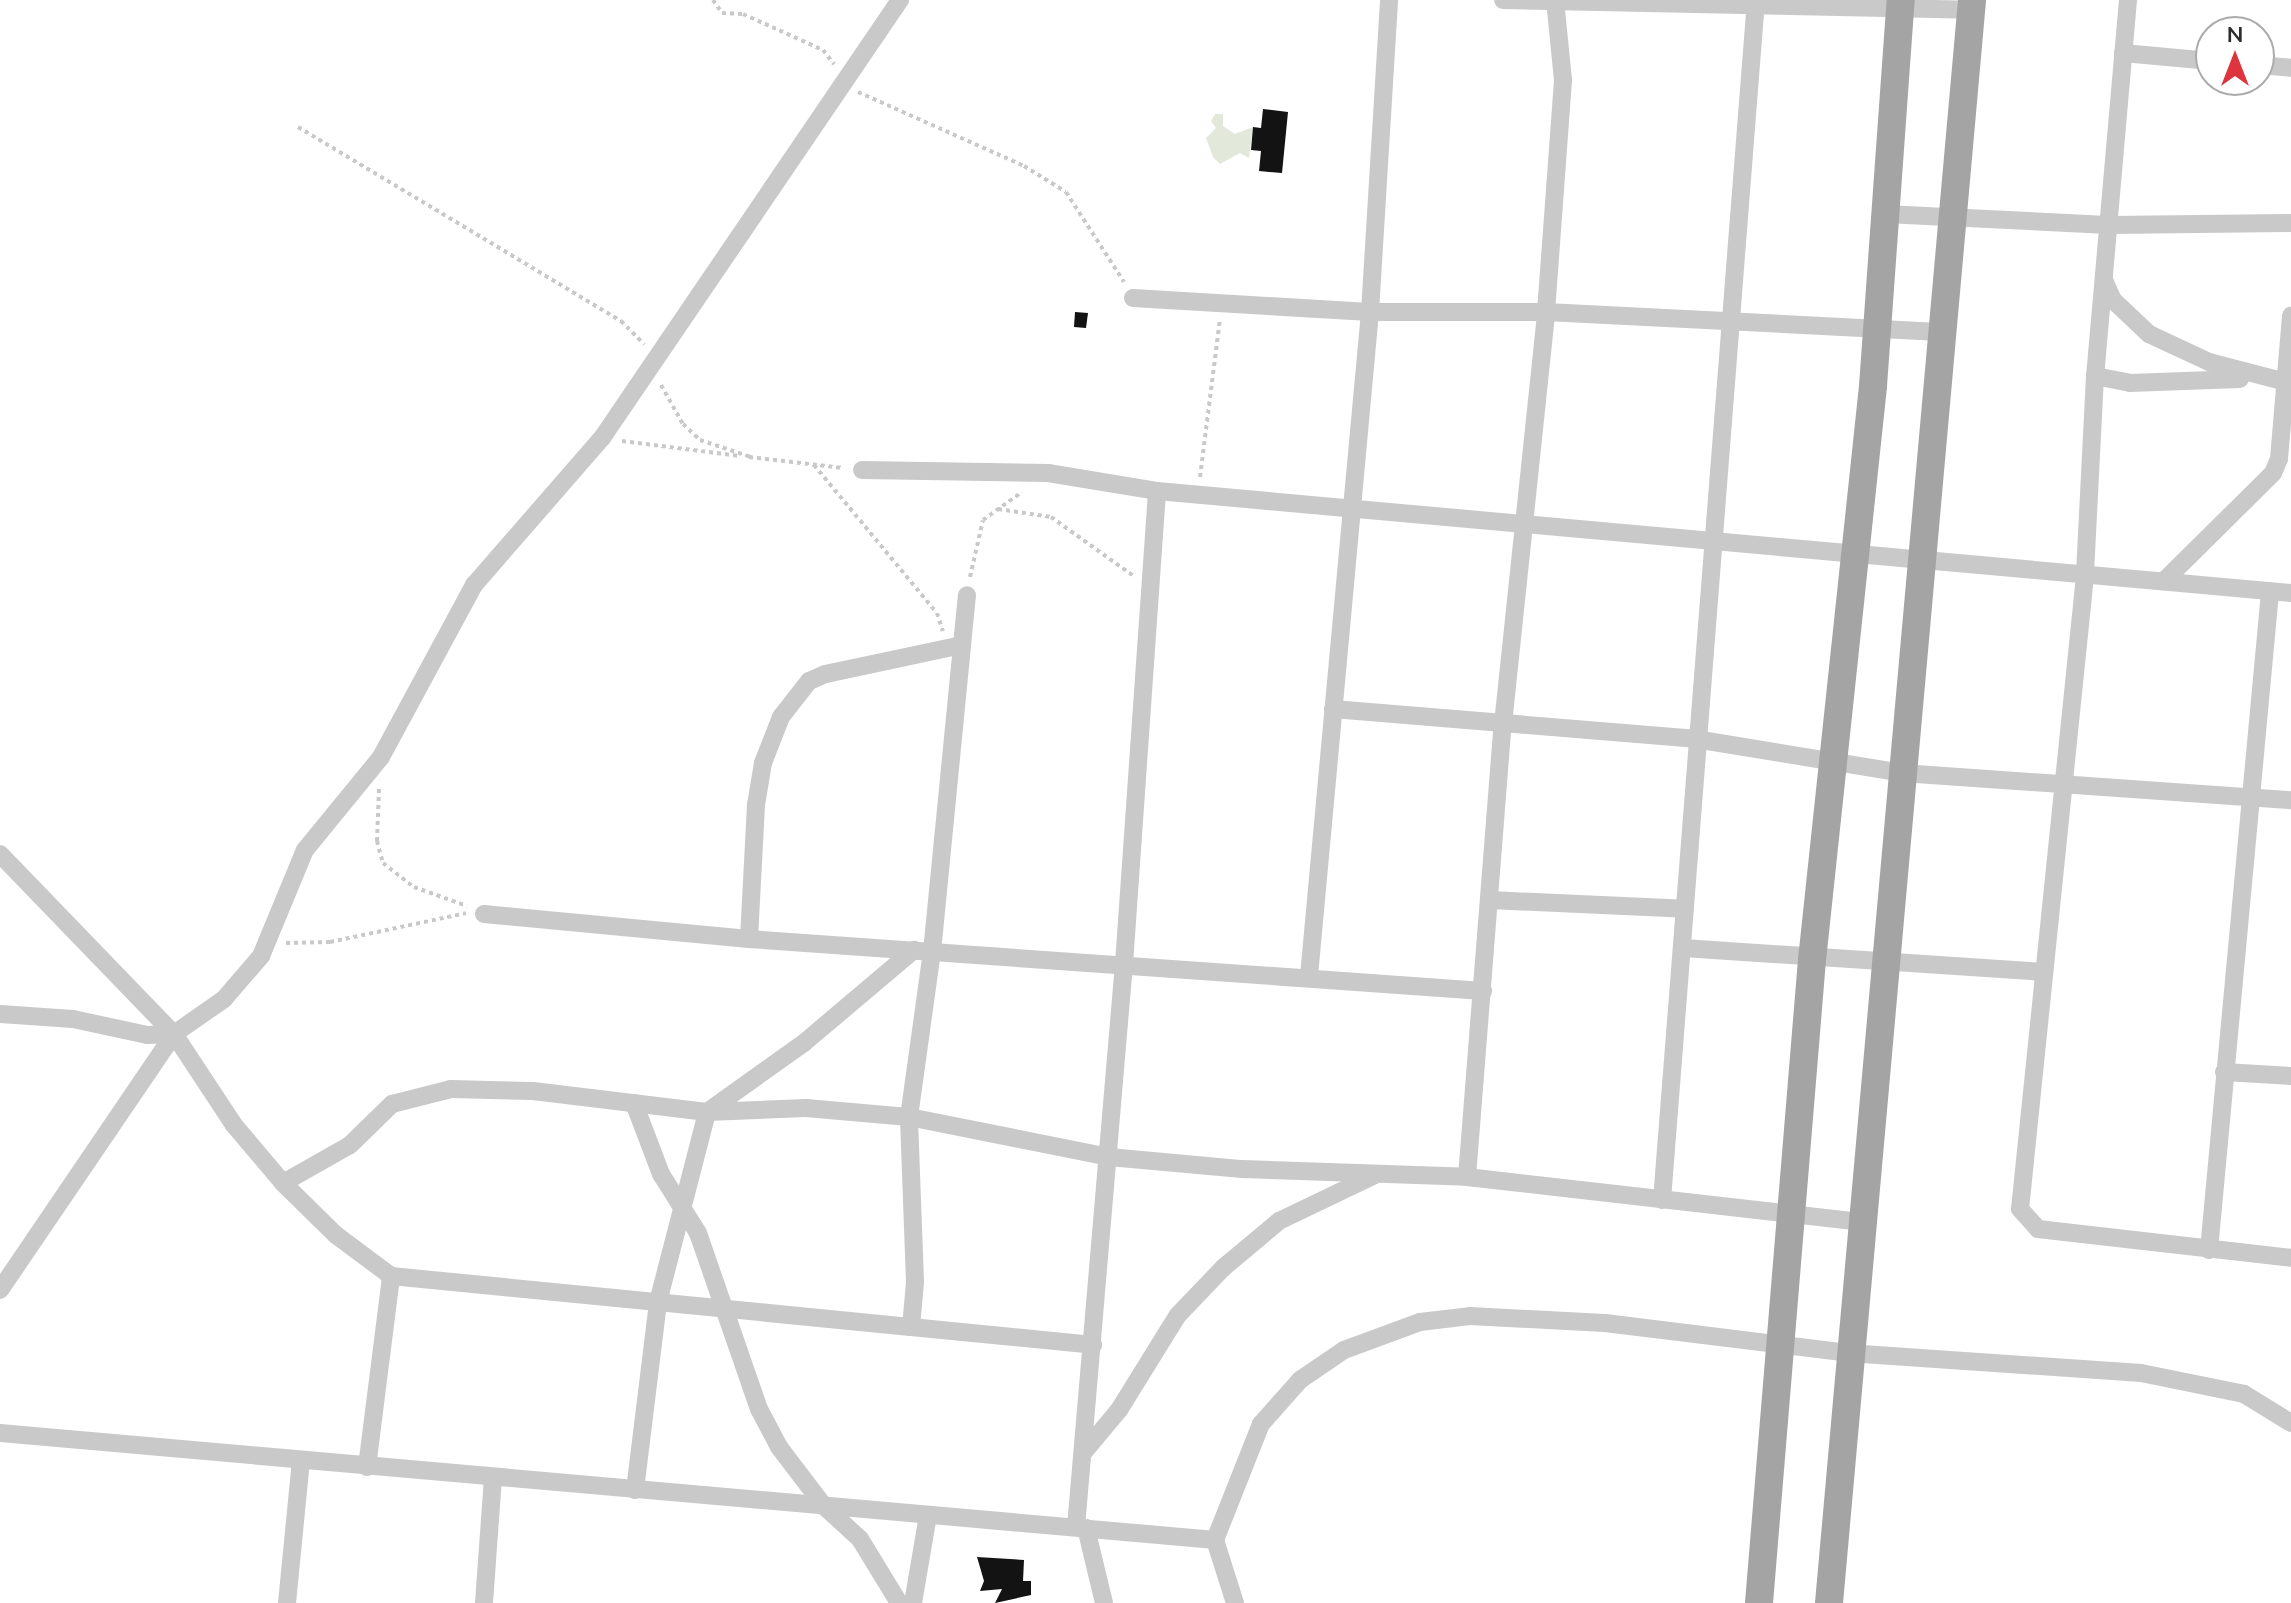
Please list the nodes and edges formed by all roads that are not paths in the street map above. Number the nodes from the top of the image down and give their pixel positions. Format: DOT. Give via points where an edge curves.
graph roads {
  1 [pos="900,0"];
  2 [pos="1389,0"];
  3 [pos="1503,0"];
  4 [pos="2128,0"];
  5 [pos="1555,2"];
  6 [pos="1901,3"];
  7 [pos="1756,4"];
  8 [pos="1972,5"];
  9 [pos="2123,53"];
  10 [pos="2195,60"];
  11 [pos="1885,214"];
  12 [pos="1953,218"];
  13 [pos="2291,223"];
  14 [pos="2108,225"];
  15 [pos="2103,277"];
  16 [pos="1133,298"];
  17 [pos="1370,312"];
  18 [pos="1546,312"];
  19 [pos="2291,315"];
  20 [pos="1731,324"];
  21 [pos="1877,328"];
  22 [pos="1944,332"];
  23 [pos="2095,376"];
  24 [pos="2288,382"];
  25 [pos="862,470"];
  26 [pos="1157,491"];
  27 [pos="1354,505"];
  28 [pos="1527,521"];
  29 [pos="1717,540"];
  30 [pos="1857,554"];
  31 [pos="1922,561"];
  32 [pos="2085,576"];
  33 [pos="2164,581"];
  34 [pos="2270,592"];
  35 [pos="2291,593"];
  36 [pos="967,595"];
  37 [pos="954,646"];
  38 [pos="1333,709"];
  39 [pos="1503,724"];
  40 [pos="1695,739"];
  41 [pos="1834,761"];
  42 [pos="1902,773"];
  43 [pos="2065,784"];
  44 [pos="2247,795"];
  45 [pos="2291,800"];
  46 [pos="0,854"];
  47 [pos="1490,900"];
  48 [pos="1685,909"];
  49 [pos="484,914"];
  50 [pos="749,939"];
  51 [pos="1683,948"];
  52 [pos="923,951"];
  53 [pos="1812,960"];
  54 [pos="1124,964"];
  55 [pos="1884,965"];
  56 [pos="2041,972"];
  57 [pos="1309,976"];
  58 [pos="1483,991"];
  59 [pos="0,1014"];
  60 [pos="174,1034"];
  61 [pos="2224,1072"];
  62 [pos="2291,1076"];
  63 [pos="634,1103"];
  64 [pos="707,1112"];
  65 [pos="909,1117"];
  66 [pos="1109,1157"];
  67 [pos="1386,1171"];
  68 [pos="1467,1177"];
  69 [pos="283,1183"];
  70 [pos="1662,1200"];
  71 [pos="683,1204"];
  72 [pos="1791,1215"];
  73 [pos="1860,1222"];
  74 [pos="2209,1250"];
  75 [pos="2287,1260"];
  76 [pos="391,1276"];
  77 [pos="0,1290"];
  78 [pos="658,1302"];
  79 [pos="726,1309"];
  80 [pos="911,1327"];
  81 [pos="1093,1345"];
  82 [pos="1781,1345"];
  83 [pos="1848,1353"];
  84 [pos="2291,1423"];
  85 [pos="0,1433"];
  86 [pos="1083,1453"];
  87 [pos="301,1461"];
  88 [pos="367,1467"];
  89 [pos="493,1478"];
  90 [pos="635,1490"];
  91 [pos="824,1506"];
  92 [pos="928,1515"];
  93 [pos="1081,1528"];
  94 [pos="1215,1540"];
  95 [pos="287,1603"];
  96 [pos="484,1603"];
  97 [pos="899,1603"];
  98 [pos="913,1603"];
  99 [pos="1104,1603"];
  100 [pos="1235,1603"];
  101 [pos="1759,1603"];
  102 [pos="1829,1603"];
  1 -- 60 [label="street" via="602,438 474,585 381,757 305,850 265,948 224,999"];
  2 -- 17 [label="street"];
  3 -- 5 [label="street"];
  4 -- 9 [label="street"];
  5 -- 7 [label="street"];
  5 -- 18 [label="street" via="1563,80"];
  6 -- 7 [label="street"];
  6 -- 8 [label="street"];
  6 -- 11 [label="main road"];
  7 -- 20 [label="street"];
  8 -- 12 [label="main road"];
  9 -- 10 [label="street"];
  9 -- 14 [label="street"];
  11 -- 12 [label="street"];
  11 -- 21 [label="main road"];
  12 -- 14 [label="street"];
  12 -- 22 [label="main road"];
  13 -- 14 [label="street"];
  14 -- 15 [label="street"];
  15 -- 23 [label="street"];
  15 -- 24 [label="street" via="2113,300 2149,334 2209,362"];
  16 -- 17 [label="street"];
  17 -- 18 [label="street"];
  17 -- 27 [label="street"];
  18 -- 20 [label="street"];
  18 -- 28 [label="street"];
  19 -- 24 [label="street"];
  20 -- 21 [label="street"];
  20 -- 29 [label="street"];
  21 -- 22 [label="street"];
  21 -- 30 [label="main road"];
  22 -- 31 [label="main road"];
  23 -- 24 [label="street" via="2130,383 2216,377"];
  23 -- 32 [label="street"];
  24 -- 33 [label="street" via="2273,473"];
  25 -- 26 [label="street" via="1048,473"];
  26 -- 27 [label="street"];
  26 -- 54 [label="street"];
  27 -- 28 [label="street"];
  27 -- 38 [label="street"];
  28 -- 29 [label="street"];
  28 -- 39 [label="street"];
  29 -- 30 [label="street"];
  29 -- 40 [label="street"];
  30 -- 31 [label="street"];
  30 -- 41 [label="main road"];
  31 -- 32 [label="street"];
  31 -- 42 [label="main road"];
  32 -- 33 [label="street"];
  32 -- 43 [label="street"];
  33 -- 34 [label="street"];
  34 -- 35 [label="street"];
  34 -- 44 [label="street"];
  36 -- 37 [label="street"];
  37 -- 50 [label="street" via="825,674 809,681 781,717 763,763 756,805"];
  37 -- 52 [label="street"];
  38 -- 39 [label="street"];
  38 -- 57 [label="street"];
  39 -- 40 [label="street"];
  39 -- 47 [label="street"];
  40 -- 41 [label="street"];
  40 -- 48 [label="street"];
  41 -- 42 [label="street"];
  41 -- 53 [label="main road"];
  42 -- 43 [label="street"];
  42 -- 55 [label="main road"];
  43 -- 44 [label="street"];
  43 -- 56 [label="street"];
  44 -- 45 [label="street"];
  44 -- 61 [label="street"];
  46 -- 60 [label="street"];
  47 -- 48 [label="street"];
  47 -- 58 [label="street"];
  48 -- 51 [label="street"];
  49 -- 50 [label="street"];
  50 -- 52 [label="street"];
  51 -- 53 [label="street"];
  51 -- 70 [label="street"];
  52 -- 54 [label="street"];
  52 -- 64 [label="street"];
  52 -- 65 [label="street"];
  53 -- 55 [label="street"];
  53 -- 72 [label="main road"];
  54 -- 57 [label="street"];
  54 -- 66 [label="street"];
  55 -- 56 [label="street"];
  55 -- 73 [label="main road"];
  56 -- 74 [label="street" via="2020,1199 2026,1221 2038,1229"];
  57 -- 58 [label="street"];
  58 -- 68 [label="street"];
  59 -- 60 [label="street" via="73,1019 147,1035"];
  60 -- 69 [label="street" via="234,1125"];
  60 -- 77 [label="street"];
  61 -- 62 [label="street"];
  61 -- 74 [label="street"];
  63 -- 64 [label="street"];
  63 -- 69 [label="street" via="533,1091 451,1089 417,1096 392,1104 350,1145"];
  63 -- 71 [label="street" via="661,1174"];
  64 -- 65 [label="street" via="806,1108"];
  64 -- 71 [label="street"];
  65 -- 66 [label="street"];
  65 -- 80 [label="street" via="915,1282"];
  66 -- 67 [label="street" via="1242,1169"];
  66 -- 81 [label="street"];
  67 -- 68 [label="street"];
  67 -- 86 [label="street" via="1325,1195 1279,1221 1223,1268 1178,1315 1119,1410"];
  68 -- 70 [label="street"];
  69 -- 76 [label="street" via="336,1235"];
  70 -- 72 [label="street"];
  71 -- 78 [label="street"];
  71 -- 79 [label="street"];
  72 -- 73 [label="street"];
  72 -- 82 [label="main road"];
  73 -- 83 [label="main road"];
  74 -- 75 [label="street"];
  76 -- 78 [label="street"];
  76 -- 88 [label="street"];
  78 -- 79 [label="street"];
  78 -- 90 [label="street"];
  79 -- 80 [label="street"];
  79 -- 91 [label="street" via="759,1409 779,1447"];
  80 -- 81 [label="street"];
  81 -- 86 [label="street"];
  82 -- 83 [label="street"];
  82 -- 94 [label="street" via="1605,1323 1470,1316 1420,1322 1344,1350 1300,1380 1261,1424"];
  82 -- 101 [label="main road"];
  83 -- 84 [label="street" via="2171,1378 2244,1394"];
  83 -- 102 [label="main road"];
  85 -- 87 [label="street"];
  86 -- 93 [label="street"];
  87 -- 88 [label="street"];
  87 -- 95 [label="street"];
  88 -- 89 [label="street"];
  89 -- 90 [label="street"];
  89 -- 96 [label="street"];
  90 -- 91 [label="street"];
  91 -- 92 [label="street"];
  91 -- 97 [label="street" via="860,1539"];
  92 -- 93 [label="street"];
  92 -- 98 [label="street"];
  93 -- 94 [label="street"];
  93 -- 99 [label="street"];
  94 -- 100 [label="street"];
}
